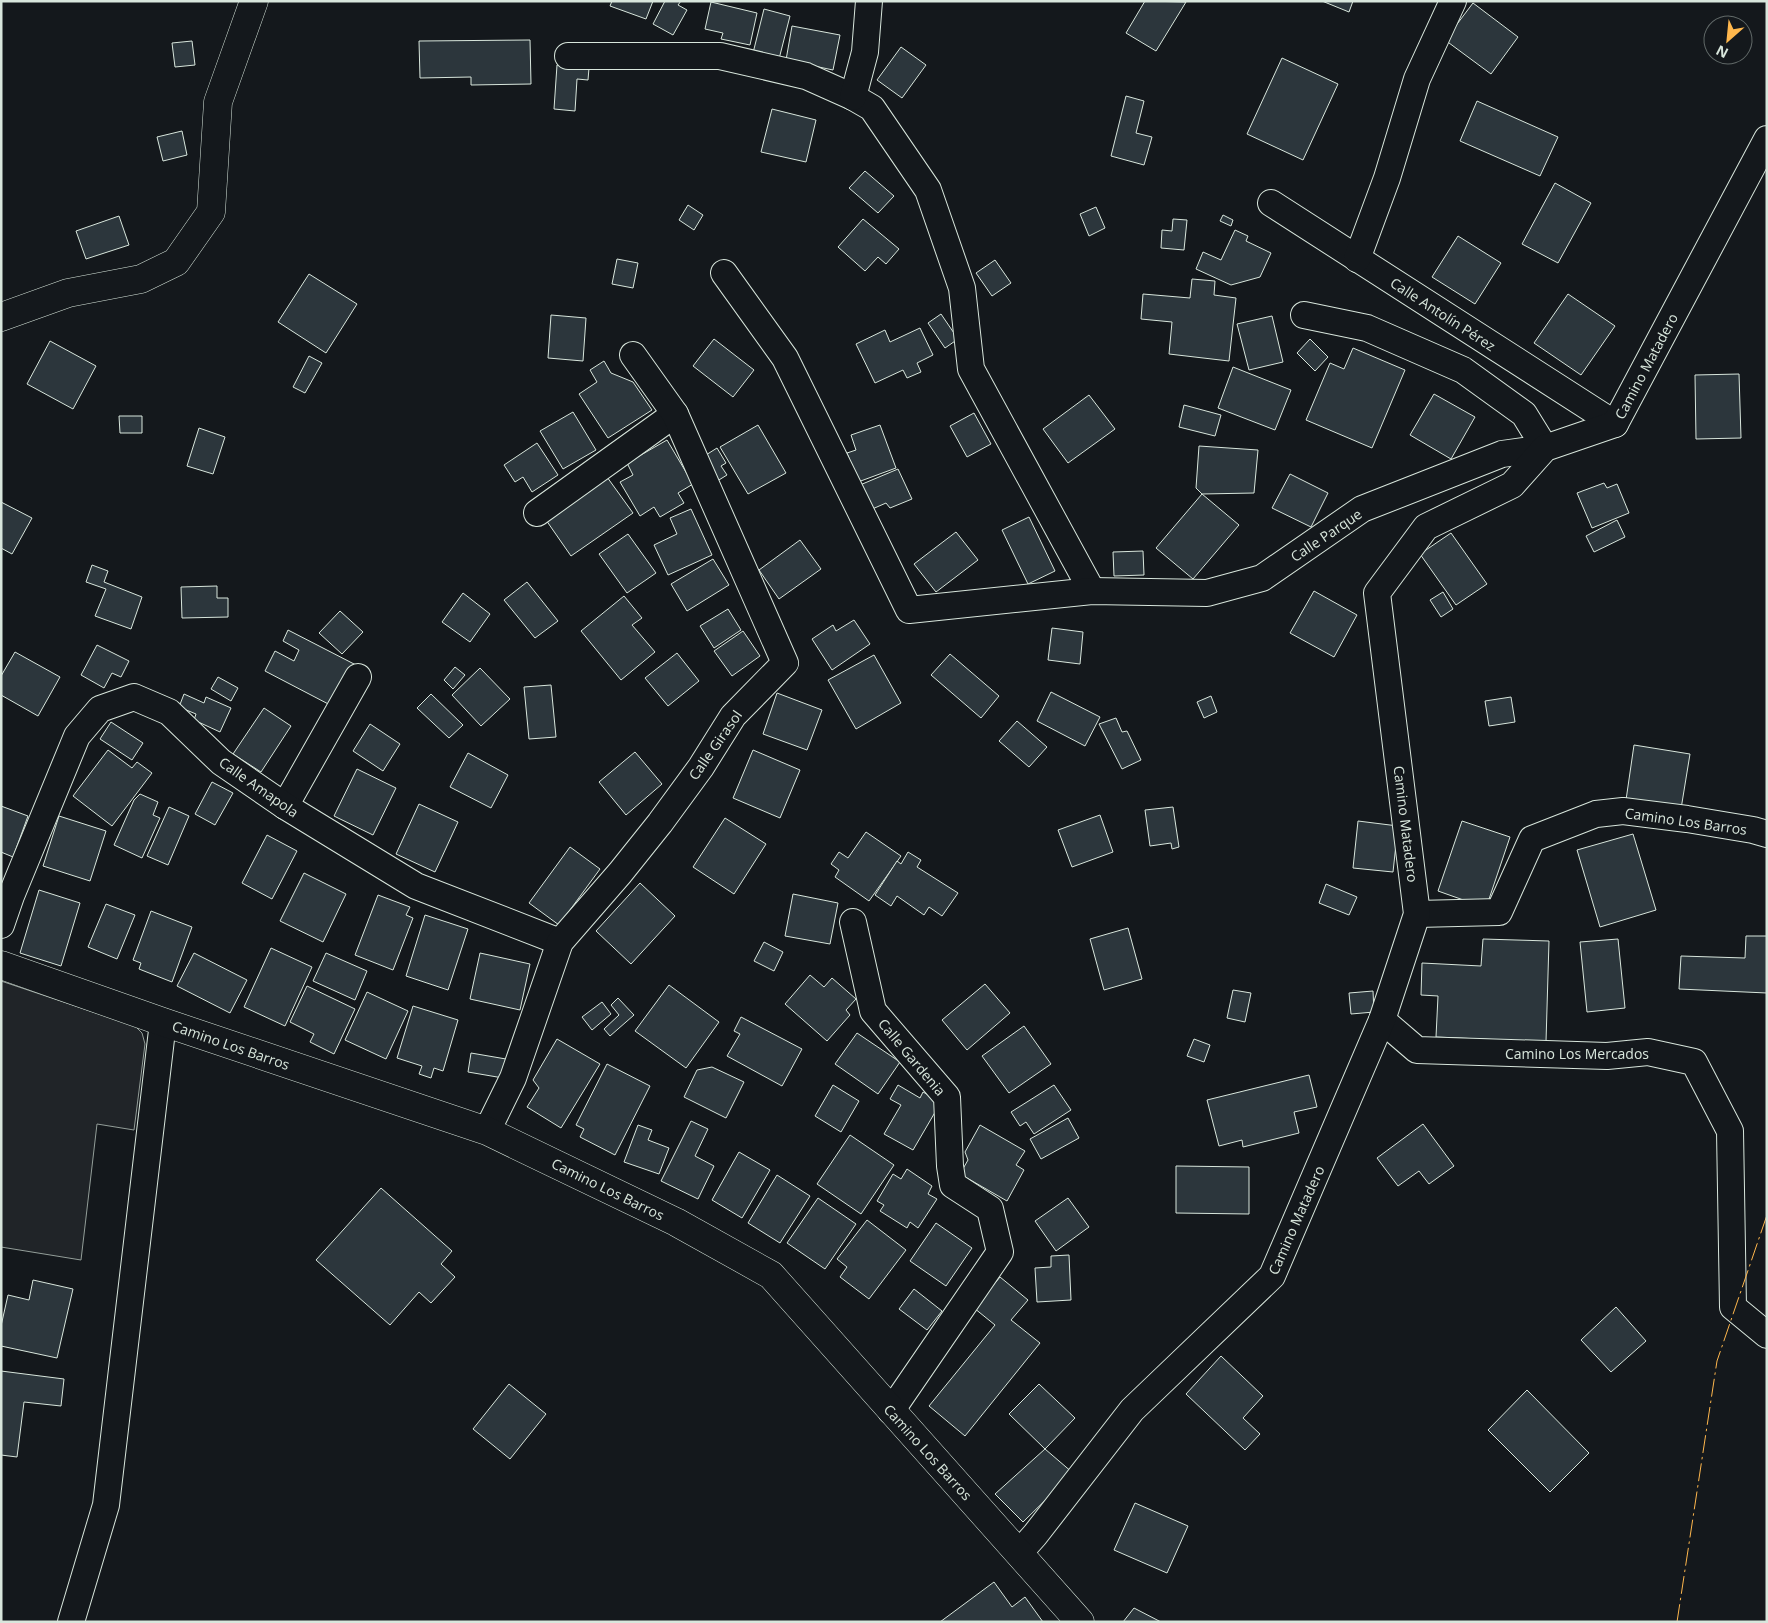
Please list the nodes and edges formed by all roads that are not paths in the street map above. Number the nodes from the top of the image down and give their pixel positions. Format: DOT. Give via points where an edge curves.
graph roads {
  1 [pos="254,1"];
  2 [pos="869,1"];
  3 [pos="1453,1"];
  4 [pos="568,56"];
  5 [pos="853,97"];
  6 [pos="1767,139"];
  7 [pos="1271,203"];
  8 [pos="1357,259"];
  9 [pos="724,273"];
  10 [pos="1304,315"];
  11 [pos="1,317"];
  12 [pos="633,354"];
  13 [pos="675,414"];
  14 [pos="1615,424"];
  15 [pos="1546,448"];
  16 [pos="537,513"];
  17 [pos="1092,591"];
  18 [pos="358,677"];
  19 [pos="285,806"];
  20 [pos="1767,834"];
  21 [pos="1417,914"];
  22 [pos="853,922"];
  23 [pos="1,925"];
  24 [pos="560,942"];
  25 [pos="1,966"];
  26 [pos="1382,1020"];
  27 [pos="163,1022"];
  28 [pos="488,1130"];
  29 [pos="1767,1335"];
  30 [pos="891,1412"];
  31 [pos="1019,1553"];
  32 [pos="71,1622"];
  33 [pos="1080,1622"];
  1 -- 11 [label="street" via="218,102 211,212 176,262 141,279 68,293"];
  2 -- 5 [label="street" via="865,52"];
  3 -- 8 [label="street" via="1417,79 1387,178"];
  4 -- 5 [label="street" via="720,56 806,76"];
  5 -- 17 [label="street" via="872,108 928,190 962,288 971,370"];
  6 -- 14 [label="street, Camino Matadero"];
  7 -- 8 [label="street, Calle Antolín Pérez"];
  8 -- 14 [label="street, Calle Antolín Pérez"];
  9 -- 17 [label="street, Calle Parque" via="785,358 909,610"];
  10 -- 15 [label="street" via="1367,328 1463,370 1524,414"];
  12 -- 13 [label="street, Calle Girasol"];
  13 -- 16 [label="street"];
  13 -- 24 [label="street, Calle Girasol" via="785,663 733,716 660,823"];
  14 -- 15 [label="street, Camino Matadero"];
  15 -- 17 [label="street, Calle Parque" via="1502,454 1362,509 1262,578 1208,593"];
  15 -- 21 [label="street, Camino Matadero" via="1512,485 1426,527 1377,594"];
  18 -- 19 [label="street"];
  19 -- 23 [label="street, Calle Amapola" via="220,762 169,712 134,697 100,709 77,736"];
  19 -- 24 [label="street, Calle Amapola" via="416,886"];
  20 -- 21 [label="street, Camino Los Barros" via="1687,818 1623,811 1596,814 1532,839 1499,912"];
  21 -- 26 [label="street, Camino Matadero"];
  22 -- 30 [label="street, Calle Gardenia" via="873,1011 947,1097 953,1185 990,1209 1000,1252"];
  24 -- 28 [label="street, Calle Girasol" via="513,1078"];
  25 -- 27 [label="street, Camino Los Barros"];
  26 -- 29 [label="street, Camino Los Mercados" via="1417,1050 1607,1056 1648,1052 1694,1062 1730,1131 1733,1307"];
  26 -- 31 [label="street, Camino Matadero" via="1272,1276 1132,1410"];
  27 -- 28 [label="street, Camino Los Barros"];
  27 -- 32 [label="street" via="106,1506"];
  28 -- 30 [label="street, Camino Los Barros" via="676,1222 770,1275"];
  30 -- 31 [label="street, Camino Los Barros"];
  31 -- 33 [label="street, Camino Los Barros"];
}
